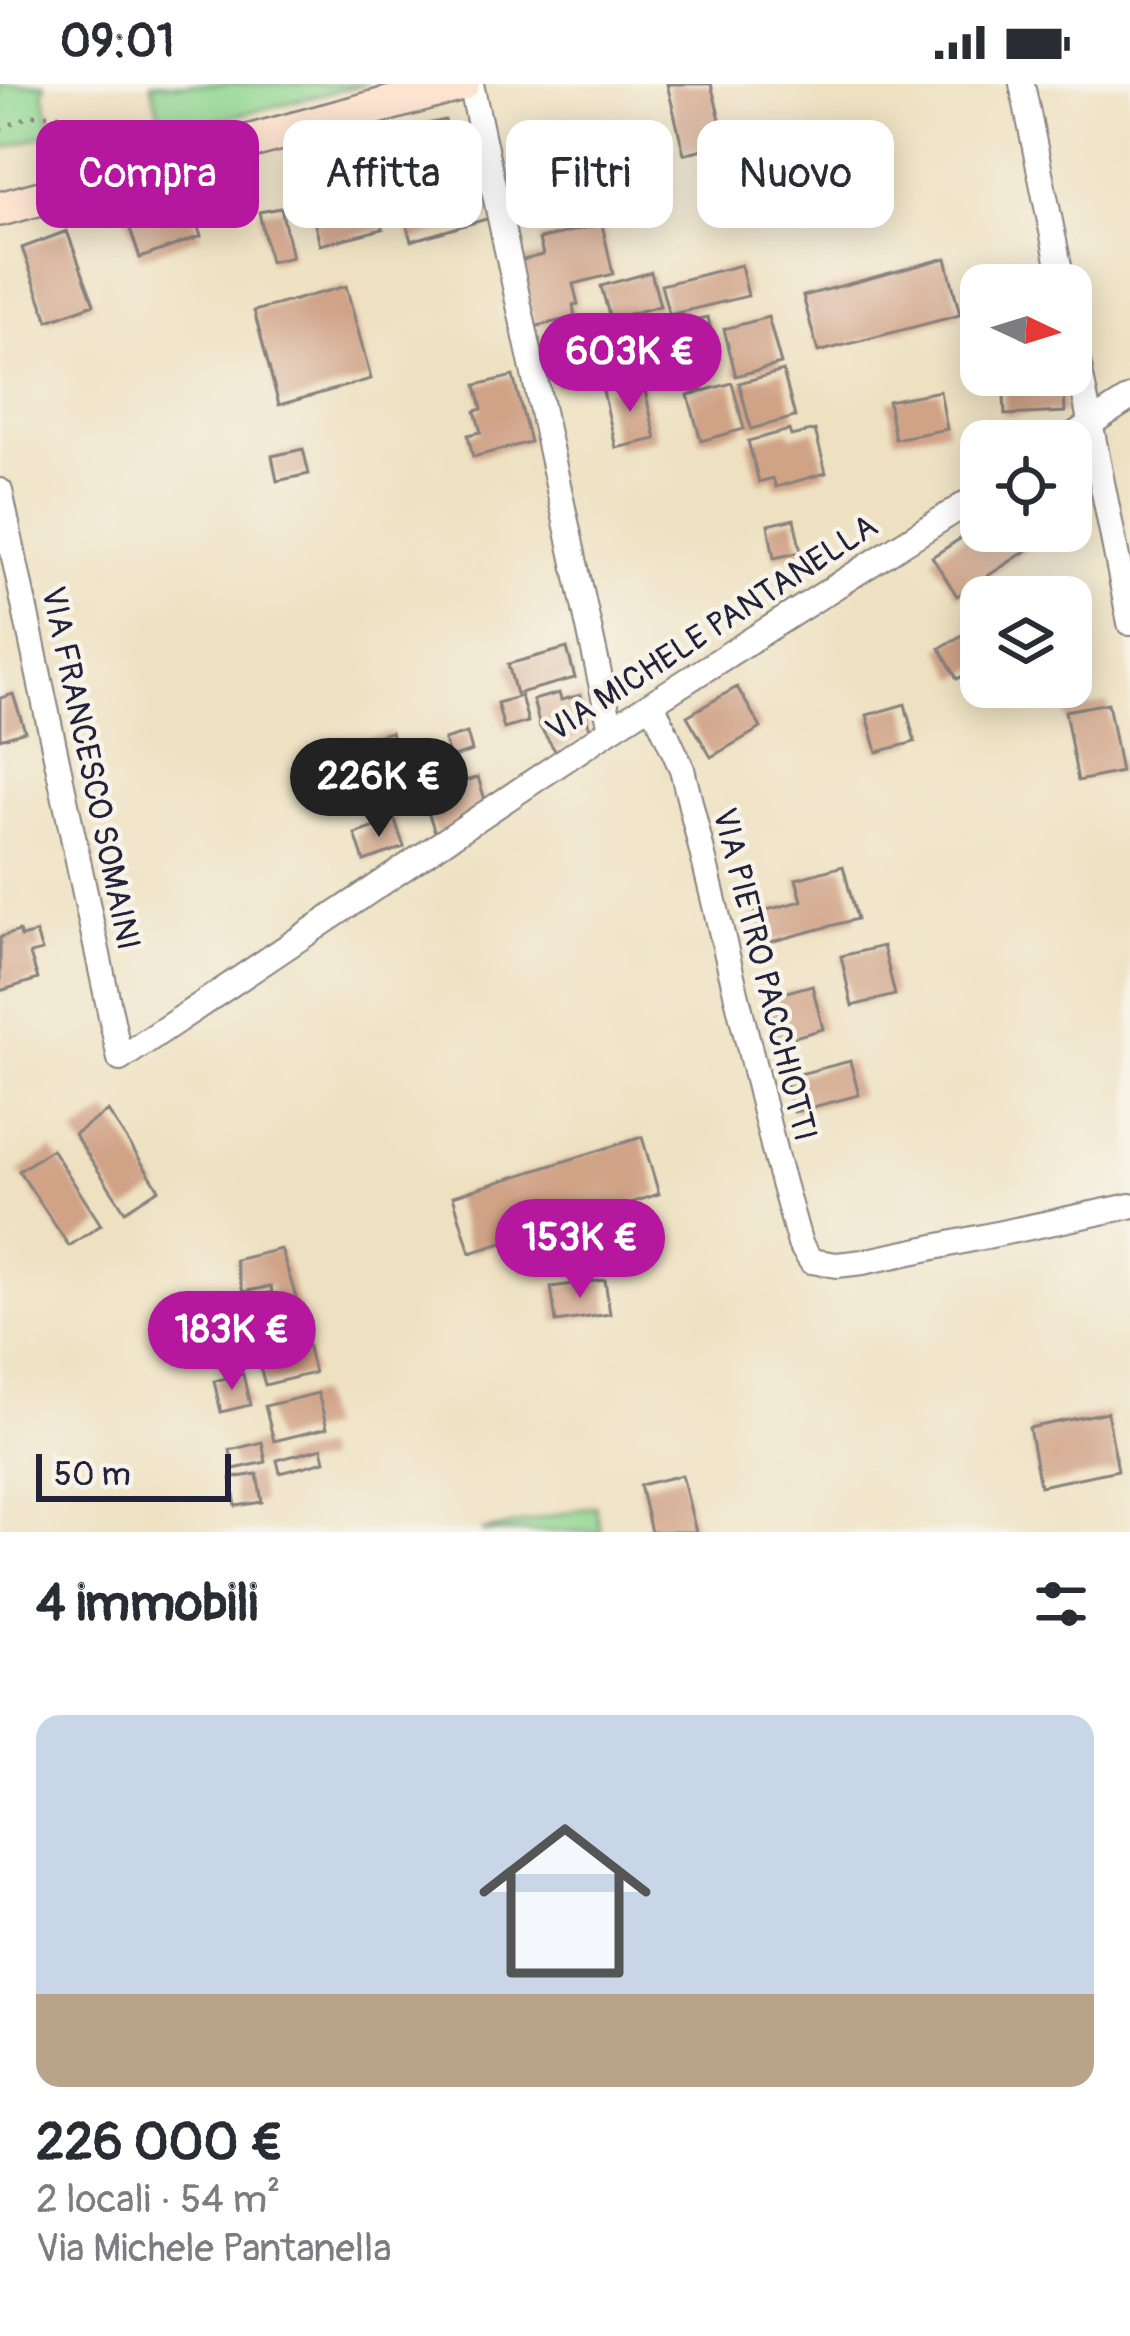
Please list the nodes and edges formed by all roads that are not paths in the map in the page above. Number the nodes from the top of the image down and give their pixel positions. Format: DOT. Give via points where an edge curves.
graph roads {
  1 [pos="462,84"];
  2 [pos="471,84"];
  3 [pos="1022,84"];
  4 [pos="0,209"];
  5 [pos="1059,264"];
  6 [pos="1130,398"];
  7 [pos="1092,423"];
  8 [pos="1092,434"];
  9 [pos="0,490"];
  10 [pos="960,507"];
  11 [pos="1130,623"];
  12 [pos="652,703"];
  13 [pos="611,729"];
  14 [pos="120,1059"];
  15 [pos="1130,1206"];
  1 -- 4 [label="street"];
  2 -- 13 [label="street"];
  3 -- 5 [label="street"];
  6 -- 7 [label="street"];
  8 -- 11 [label="street"];
  9 -- 14 [label="street, VIA FRANCESCO SOMAINI"];
  10 -- 12 [label="street, VIA MICHELE PANTANELLA"];
  12 -- 13 [label="street, VIA MICHELE PANTANELLA"];
  12 -- 15 [label="street, VIA PIETRO PACCHIOTTI" via="682,769 776,1158 811,1262 863,1262"];
  13 -- 14 [label="street, VIA MICHELE PANTANELLA"];
}
